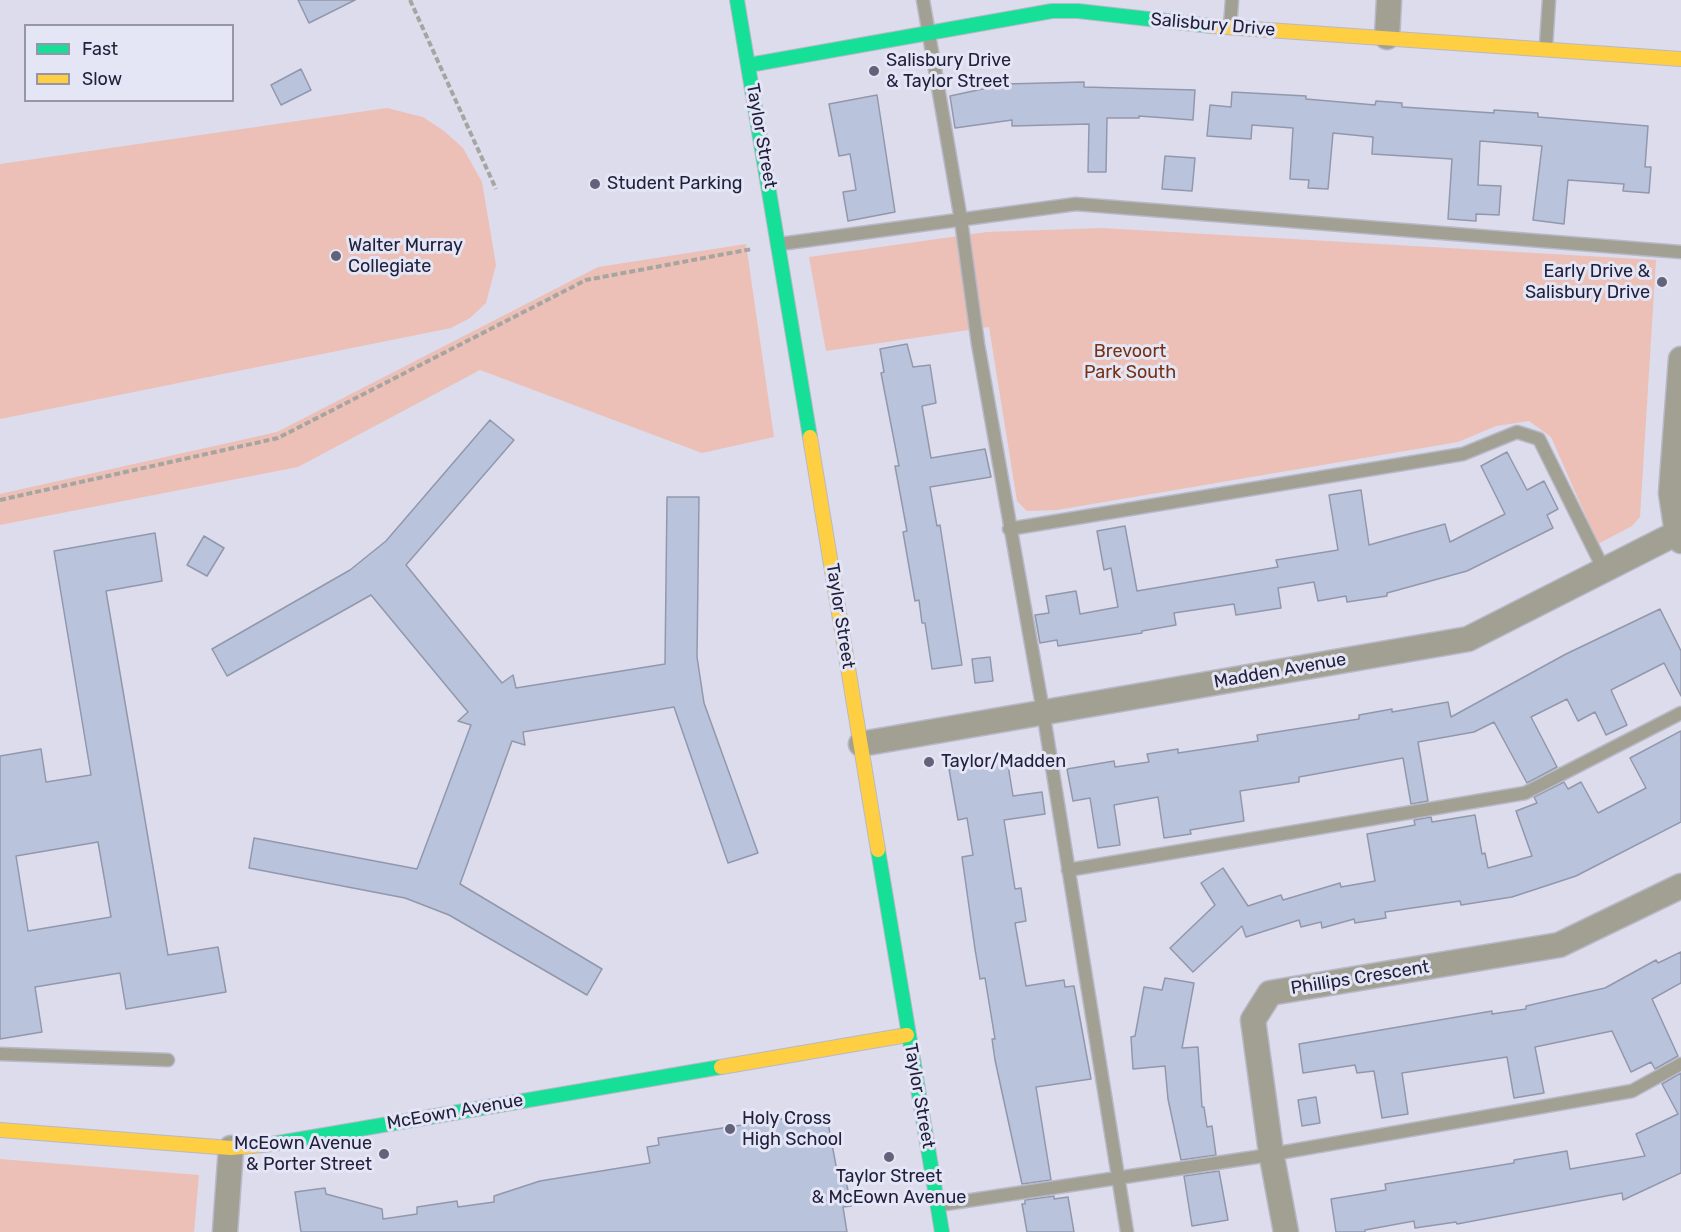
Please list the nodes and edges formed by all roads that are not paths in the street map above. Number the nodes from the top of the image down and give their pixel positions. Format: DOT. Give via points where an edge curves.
graph roads {
  1 [pos="737,0"];
  2 [pos="923,0"];
  3 [pos="1232,0"];
  4 [pos="1389,0"];
  5 [pos="1549,0"];
  6 [pos="1078,6"];
  7 [pos="1230,28"];
  8 [pos="928,32"];
  9 [pos="1387,36"];
  10 [pos="1546,48"];
  11 [pos="1681,59"];
  12 [pos="749,65"];
  13 [pos="961,220"];
  14 [pos="780,244"];
  15 [pos="1681,252"];
  16 [pos="1681,359"];
  17 [pos="1009,530"];
  18 [pos="1679,537"];
  19 [pos="1604,570"];
  20 [pos="1043,711"];
  21 [pos="1681,713"];
  22 [pos="861,744"];
  23 [pos="1068,870"];
  24 [pos="1681,886"];
  25 [pos="908,1035"];
  26 [pos="0,1054"];
  27 [pos="168,1060"];
  28 [pos="1681,1065"];
  29 [pos="0,1130"];
  30 [pos="231,1148"];
  31 [pos="1271,1152"];
  32 [pos="1118,1179"];
  33 [pos="938,1205"];
  34 [pos="225,1232"];
  35 [pos="942,1232"];
  36 [pos="1127,1232"];
  37 [pos="1286,1232"];
  1 -- 12 [label="street, Taylor Street"];
  2 -- 8 [label="lane"];
  3 -- 7 [label="lane"];
  4 -- 9 [label="street"];
  5 -- 10 [label="lane"];
  6 -- 7 [label="street, Salisbury Drive"];
  6 -- 8 [label="street, Salisbury Drive"];
  7 -- 9 [label="street, Salisbury Drive"];
  8 -- 12 [label="street, Salisbury Drive"];
  8 -- 13 [label="lane"];
  9 -- 10 [label="street, Salisbury Drive"];
  10 -- 11 [label="street, Salisbury Drive"];
  12 -- 14 [label="street, Taylor Street"];
  13 -- 14 [label="lane"];
  13 -- 15 [label="lane" via="1076,204"];
  13 -- 17 [label="lane"];
  14 -- 22 [label="street, Taylor Street"];
  16 -- 18 [label="street" via="1671,493"];
  17 -- 19 [label="lane" via="1463,454 1517,432 1539,439"];
  17 -- 20 [label="lane"];
  18 -- 19 [label="street, Madden Avenue"];
  19 -- 20 [label="street, Madden Avenue" via="1468,639"];
  20 -- 22 [label="street, Madden Avenue"];
  20 -- 23 [label="lane"];
  21 -- 23 [label="lane" via="1525,793"];
  22 -- 25 [label="street, Taylor Street"];
  23 -- 32 [label="lane"];
  24 -- 31 [label="street, Phillips Crescent" via="1559,945 1270,993 1253,1020"];
  25 -- 30 [label="street, McEown Avenue"];
  25 -- 33 [label="street, Taylor Street"];
  26 -- 27 [label="lane"];
  28 -- 31 [label="lane" via="1632,1091"];
  29 -- 30 [label="street, McEown Avenue"];
  30 -- 34 [label="street"];
  31 -- 32 [label="lane"];
  31 -- 37 [label="street, Phillips Crescent"];
  32 -- 33 [label="lane"];
  32 -- 36 [label="lane"];
  33 -- 35 [label="street, Taylor Street"];
}
